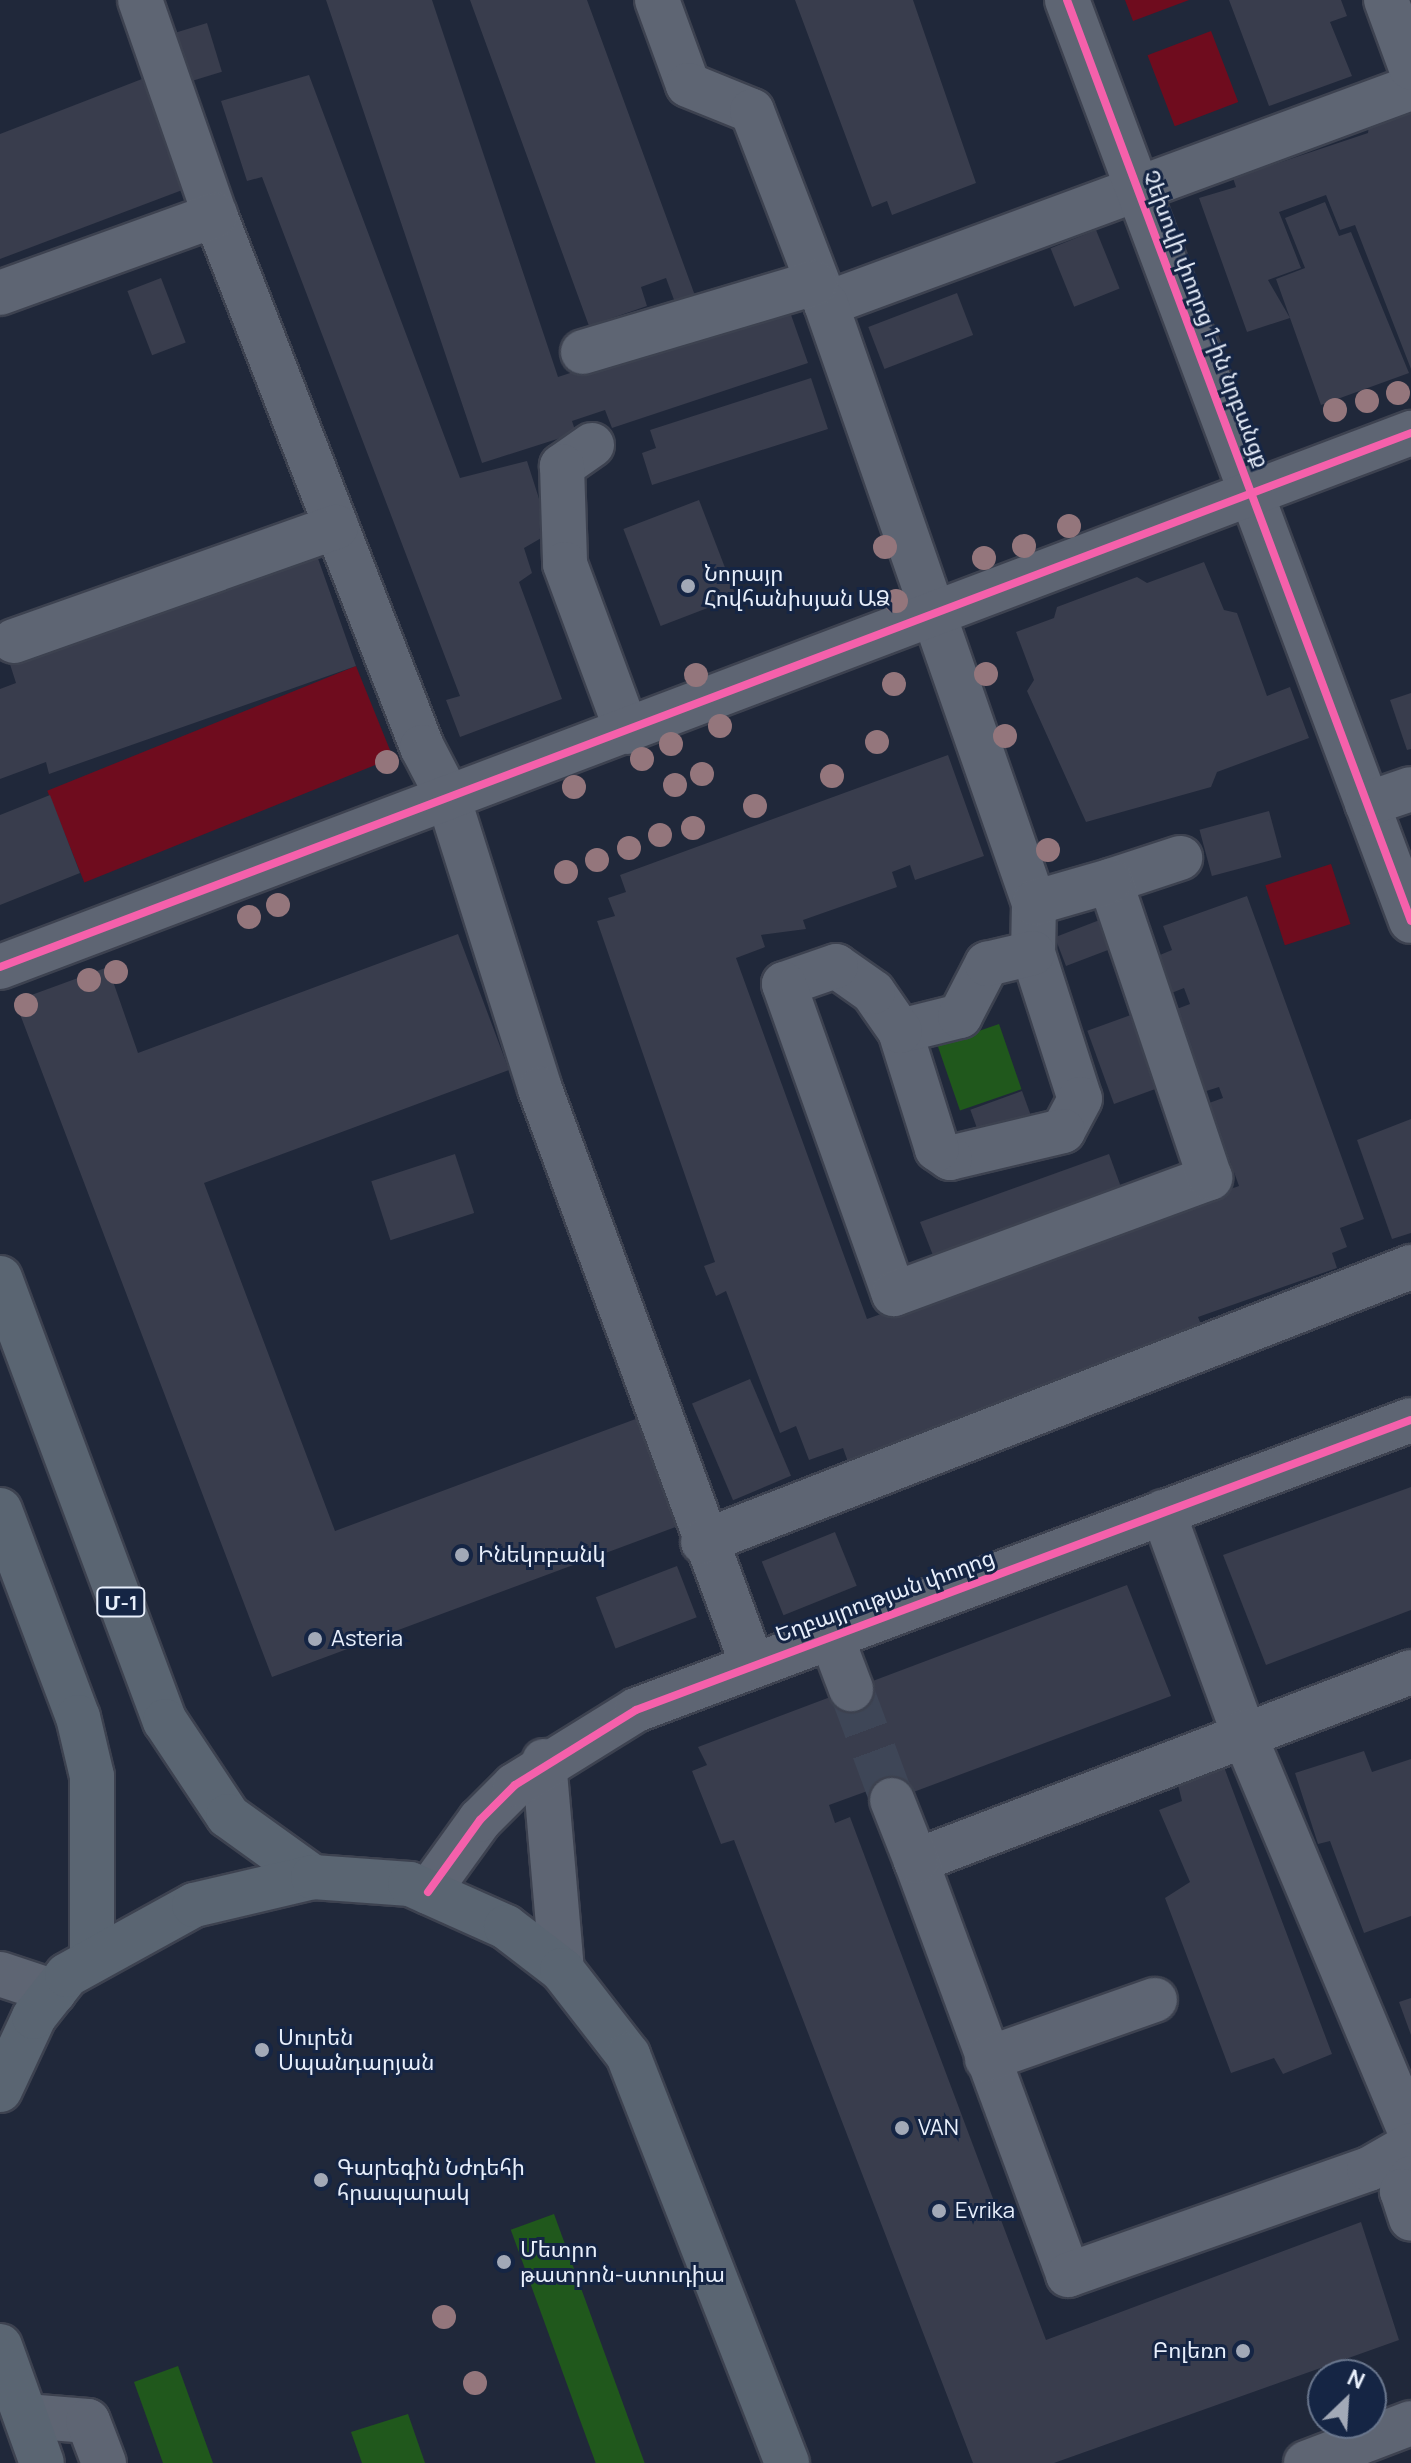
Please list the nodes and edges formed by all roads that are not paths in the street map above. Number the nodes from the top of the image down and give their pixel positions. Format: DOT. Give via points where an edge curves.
graph roads {
  1 [pos="140,0"];
  2 [pos="657,0"];
  3 [pos="1067,0"];
  4 [pos="1386,0"];
  5 [pos="1411,68"];
  6 [pos="1411,88"];
  7 [pos="1137,189"];
  8 [pos="215,215"];
  9 [pos="0,293"];
  10 [pos="820,293"];
  11 [pos="583,352"];
  12 [pos="1411,433"];
  13 [pos="592,445"];
  14 [pos="1253,493"];
  15 [pos="336,527"];
  16 [pos="933,610"];
  17 [pos="14,641"];
  18 [pos="627,732"];
  19 [pos="1411,789"];
  20 [pos="448,797"];
  21 [pos="1367,804"];
  22 [pos="1180,858"];
  23 [pos="1110,881"];
  24 [pos="1034,903"];
  25 [pos="1411,921"];
  26 [pos="1033,953"];
  27 [pos="0,967"];
  28 [pos="900,1031"];
  29 [pos="1411,1267"];
  30 [pos="0,1278"];
  31 [pos="1411,1420"];
  32 [pos="0,1510"];
  33 [pos="1163,1512"];
  34 [pos="703,1542"];
  35 [pos="831,1636"];
  36 [pos="752,1664"];
  37 [pos="1411,1672"];
  38 [pos="851,1689"];
  39 [pos="1243,1732"];
  40 [pos="544,1761"];
  41 [pos="892,1800"];
  42 [pos="916,1861"];
  43 [pos="313,1877"];
  44 [pos="428,1892"];
  45 [pos="92,1958"];
  46 [pos="562,1970"];
  47 [pos="0,1974"];
  48 [pos="54,1992"];
  49 [pos="1155,2000"];
  50 [pos="987,2059"];
  51 [pos="0,2090"];
  52 [pos="1410,2133"];
  53 [pos="1411,2178"];
  54 [pos="1411,2219"];
  55 [pos="0,2346"];
  56 [pos="26,2416"];
  57 [pos="1411,2423"];
  58 [pos="42,2463"];
  59 [pos="104,2463"];
  60 [pos="787,2463"];
  61 [pos="1306,2463"];
  1 -- 8 [label="street"];
  2 -- 10 [label="street" via="688,85 752,111"];
  3 -- 7 [label="street, Չեխովի փողոց 1-ին նրբանցք"];
  4 -- 5 [label="street"];
  6 -- 7 [label="street"];
  7 -- 10 [label="street"];
  7 -- 14 [label="street, Չեխովի փողոց 1-ին նրբանցք"];
  8 -- 9 [label="street"];
  8 -- 15 [label="street"];
  10 -- 11 [label="street"];
  10 -- 16 [label="street"];
  12 -- 14 [label="street"];
  13 -- 18 [label="street" via="562,466 565,564"];
  14 -- 16 [label="street"];
  14 -- 21 [label="street, Չեխովի փողոց 1-ին նրբանցք"];
  15 -- 17 [label="street"];
  15 -- 20 [label="street" via="422,747"];
  16 -- 18 [label="street"];
  16 -- 24 [label="street"];
  18 -- 20 [label="street"];
  19 -- 21 [label="street"];
  20 -- 27 [label="street"];
  20 -- 34 [label="street" via="540,1089"];
  21 -- 25 [label="street, Չեխովի փողոց 1-ին նրբանցք"];
  22 -- 23 [label="street"];
  23 -- 24 [label="street"];
  23 -- 28 [label="street" via="1210,1178 894,1294 784,984 836,966 873,992"];
  24 -- 26 [label="street"];
  26 -- 28 [label="street" via="987,964 960,1016"];
  26 -- 28 [label="street" via="1080,1099 1063,1131 950,1158 937,1149"];
  29 -- 34 [label="street"];
  30 -- 43 [label="main road, Մ-1" via="165,1721 228,1816"];
  31 -- 33 [label="street, Եղբայրության փողոց"];
  32 -- 45 [label="main road" via="78,1717 92,1776"];
  33 -- 35 [label="street, Եղբայրության փողոց"];
  33 -- 39 [label="street"];
  34 -- 36 [label="street"];
  35 -- 36 [label="street, Եղբայրության փողոց"];
  35 -- 38 [label="street"];
  36 -- 40 [label="street, Եղբայրության փողոց" via="636,1710"];
  37 -- 39 [label="street" via="1290,1723"];
  39 -- 42 [label="street"];
  39 -- 52 [label="street"];
  40 -- 44 [label="street, Եղբայրության փողոց" via="480,1820"];
  40 -- 46 [label="street"];
  41 -- 42 [label="street"];
  42 -- 50 [label="street"];
  43 -- 44 [label="main road"];
  43 -- 45 [label="main road" via="194,1905"];
  44 -- 46 [label="main road" via="506,1927"];
  45 -- 48 [label="main road"];
  46 -- 60 [label="main road" via="628,2055"];
  47 -- 48 [label="street"];
  48 -- 51 [label="main road"];
  49 -- 50 [label="street"];
  50 -- 52 [label="street" via="1068,2275 1369,2169"];
  53 -- 54 [label="street" via="1402,2191"];
  55 -- 56 [label="main road"];
  56 -- 58 [label="main road"];
  56 -- 59 [label="street" via="88,2421"];
  57 -- 61 [label="street"];
}
